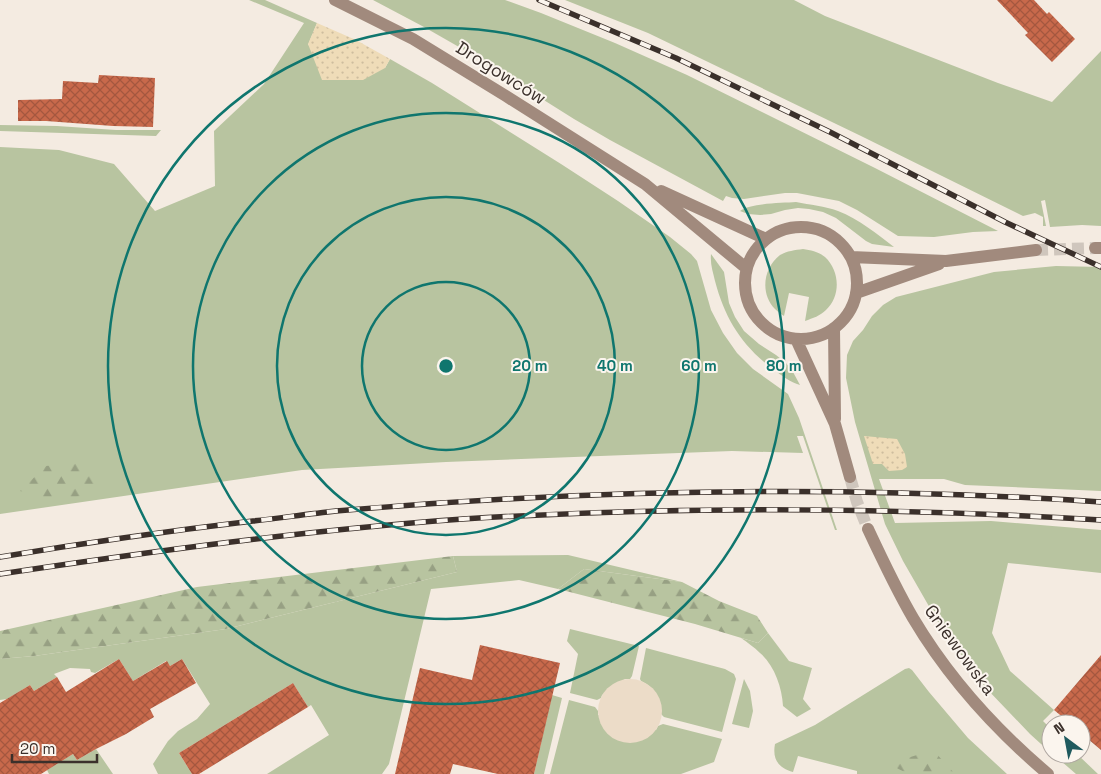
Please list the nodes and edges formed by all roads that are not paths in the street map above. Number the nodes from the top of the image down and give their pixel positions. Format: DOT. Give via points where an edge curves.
graph roads {
  1 [pos="335,0"];
  2 [pos="645,184"];
  3 [pos="766,239"];
  4 [pos="1036,250"];
  5 [pos="851,257"];
  6 [pos="946,261"];
  7 [pos="746,268"];
  8 [pos="856,293"];
  9 [pos="834,328"];
  10 [pos="796,339"];
  11 [pos="835,424"];
  12 [pos="850,477"];
  13 [pos="868,529"];
  14 [pos="1048,774"];
  1 -- 2 [label="street, Drogowców" via="413,39"];
  2 -- 3 [label="street, Drogowców"];
  2 -- 7 [label="street, Drogowców"];
  3 -- 5 [label="street" via="783,230 803,227 822,231 839,242"];
  3 -- 7 [label="street"];
  4 -- 6 [label="street"];
  5 -- 6 [label="street"];
  5 -- 8 [label="street" via="856,274"];
  6 -- 8 [label="street"];
  7 -- 10 [label="street" via="745,288 750,307 761,323 777,334"];
  8 -- 9 [label="street" via="849,312"];
  9 -- 10 [label="street" via="816,337"];
  9 -- 11 [label="street"];
  10 -- 11 [label="street"];
  11 -- 12 [label="street"];
  13 -- 14 [label="street, Gniewowska" via="898,591 931,646 990,718"];
}
